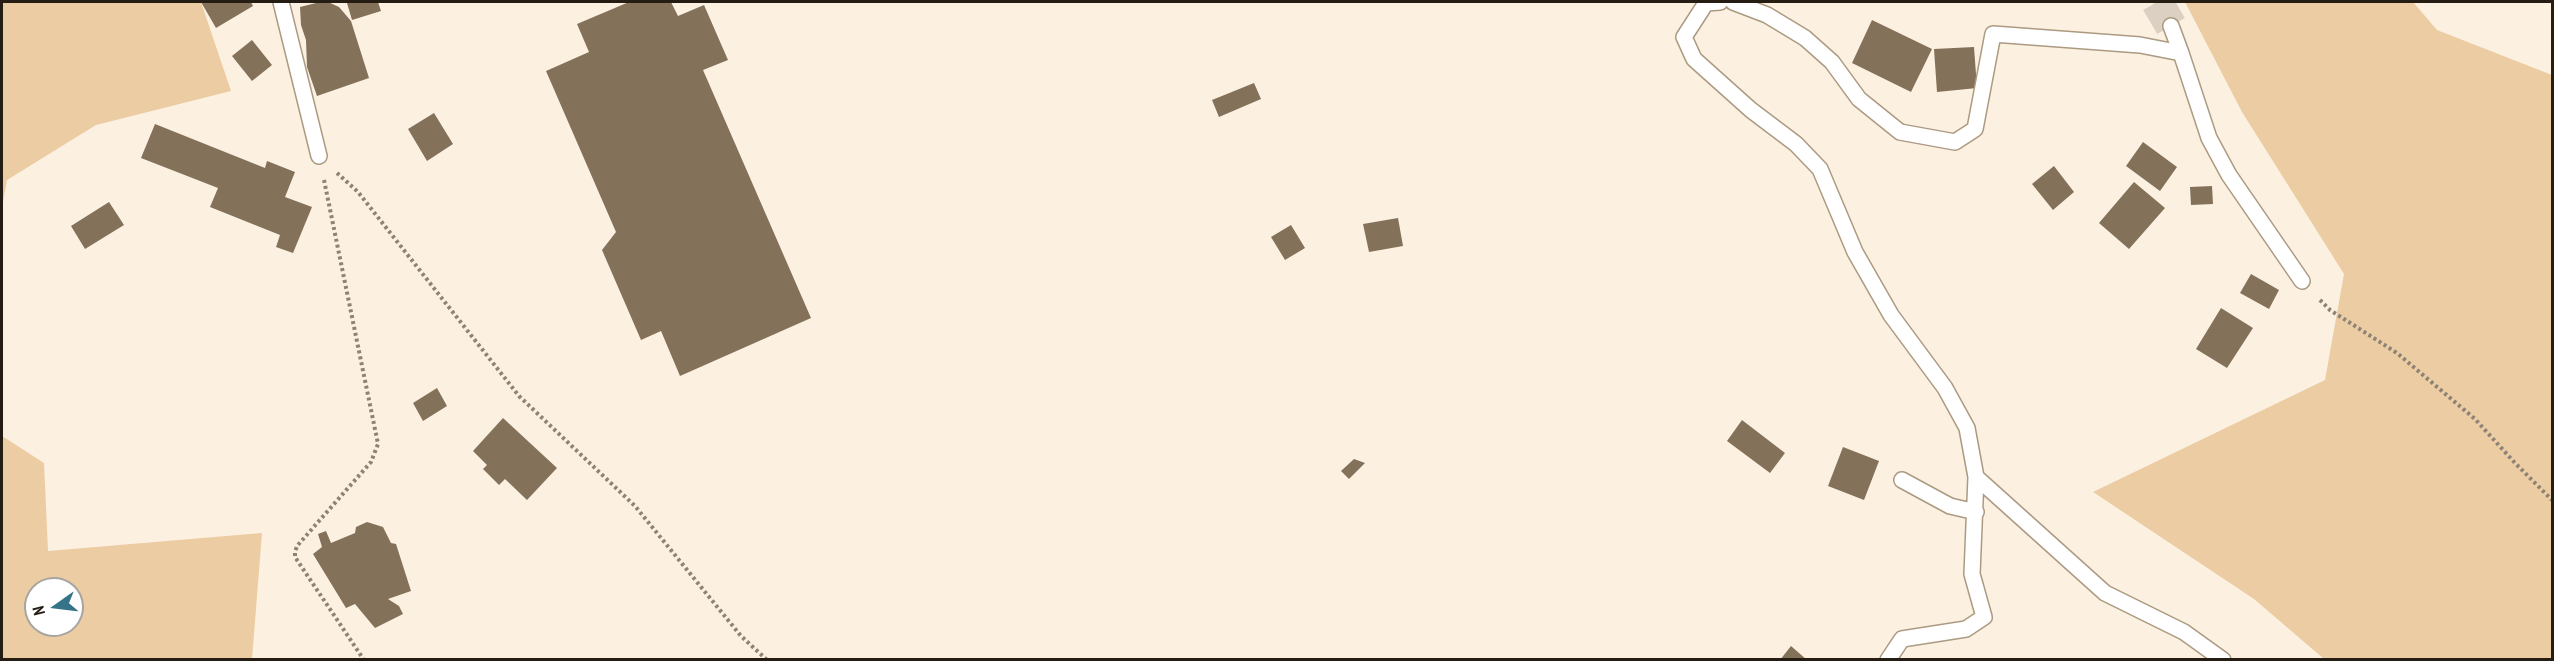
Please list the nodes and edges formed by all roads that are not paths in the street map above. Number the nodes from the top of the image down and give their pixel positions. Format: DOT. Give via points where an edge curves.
graph roads {
  1 [pos="281,2"];
  2 [pos="1720,2"];
  3 [pos="1733,2"];
  4 [pos="2170,26"];
  5 [pos="2181,53"];
  6 [pos="318,156"];
  7 [pos="2302,282"];
  8 [pos="1976,477"];
  9 [pos="1902,480"];
  10 [pos="1976,512"];
  11 [pos="1888,660"];
  12 [pos="2223,660"];
  1 -- 6 [label="lane"];
  2 -- 8 [label="lane" via="1706,3 1684,37 1694,59 1796,144 1820,169 1855,252 1892,315 1946,388 1967,428"];
  3 -- 5 [label="lane" via="1767,15 1805,38 1832,62 1859,99 1900,132 1955,142 1975,129 1993,34 2140,45"];
  4 -- 5 [label="lane"];
  5 -- 7 [label="lane" via="2209,138 2229,175"];
  8 -- 10 [label="lane"];
  8 -- 12 [label="lane" via="2105,593 2184,632"];
  9 -- 10 [label="lane" via="1950,507"];
  10 -- 11 [label="lane" via="1972,574 1984,617 1966,629 1902,639"];
}
